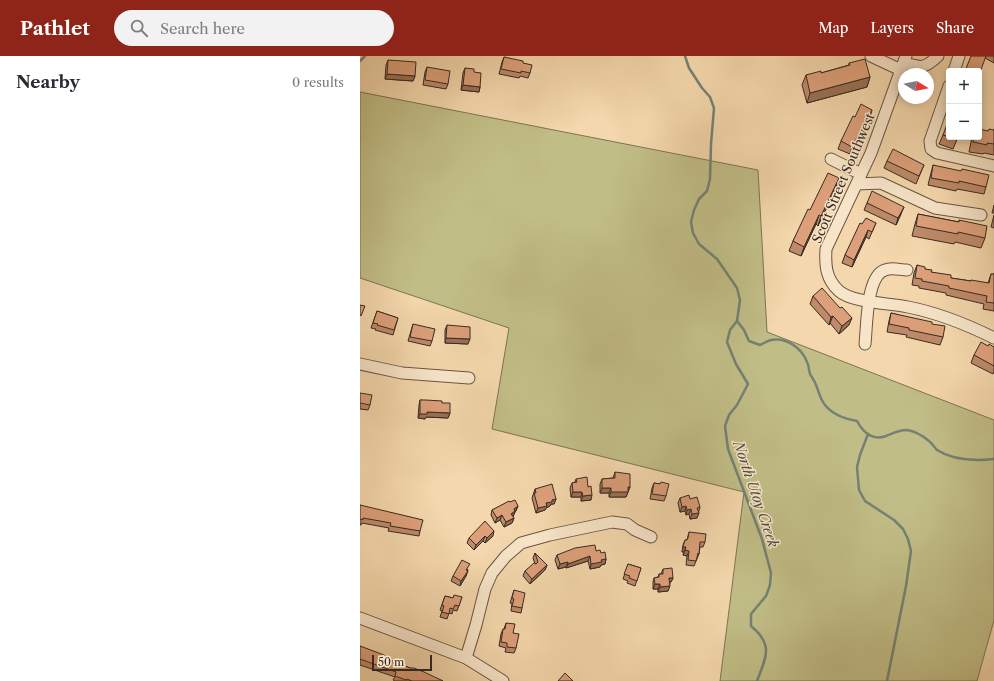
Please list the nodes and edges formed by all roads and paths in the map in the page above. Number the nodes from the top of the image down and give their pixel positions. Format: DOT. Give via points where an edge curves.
graph roads {
  1 [pos="871,56"];
  2 [pos="938,56"];
  3 [pos="957,57"];
  4 [pos="904,63"];
  5 [pos="955,68"];
  6 [pos="946,95"];
  7 [pos="831,159"];
  8 [pos="994,166"];
  9 [pos="859,179"];
  10 [pos="981,215"];
  11 [pos="907,270"];
  12 [pos="869,300"];
  13 [pos="994,338"];
  14 [pos="865,344"];
  15 [pos="360,364"];
  16 [pos="470,378"];
  17 [pos="651,537"];
  18 [pos="360,618"];
  19 [pos="466,658"];
  20 [pos="503,681"];
  1 -- 4 [label="street"];
  2 -- 4 [label="street" via="928,65 919,67"];
  3 -- 5 [label="street"];
  4 -- 9 [label="street, Scott Street Southwest"];
  6 -- 8 [label="street" via="930,141 931,149 937,153"];
  7 -- 9 [label="street"];
  9 -- 10 [label="street" via="882,183 935,208"];
  9 -- 12 [label="street, Scott Street Southwest" via="826,249 825,266 831,282 840,292 851,298"];
  11 -- 12 [label="street" via="886,269 881,272 872,285"];
  12 -- 13 [label="street, Scott Street Southwest" via="941,315"];
  12 -- 14 [label="street"];
  15 -- 16 [label="street" via="402,373"];
  17 -- 19 [label="street" via="627,524 612,522 521,543 492,573"];
  18 -- 19 [label="street"];
  19 -- 20 [label="street"];
}
